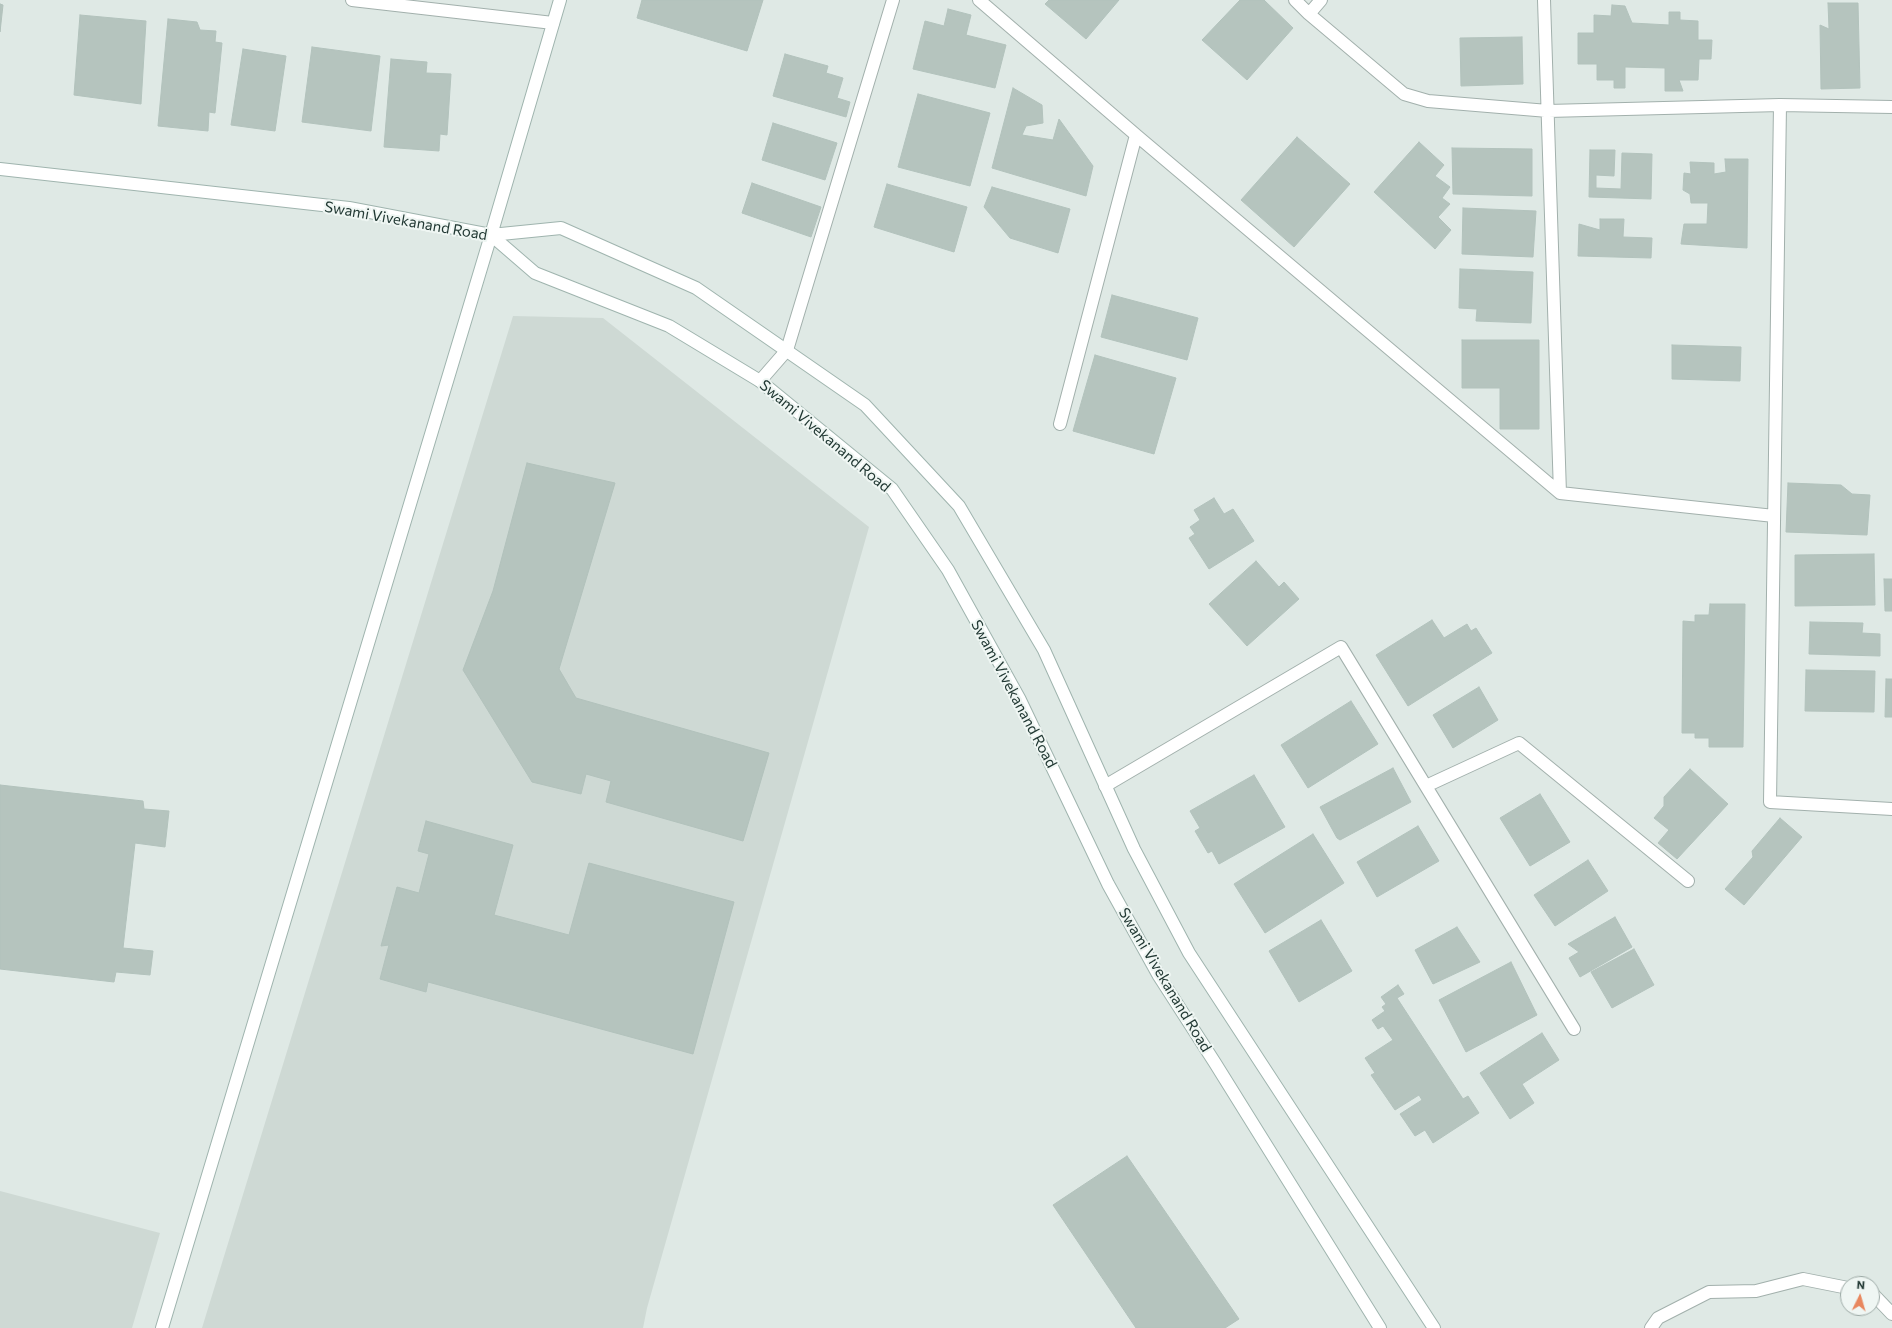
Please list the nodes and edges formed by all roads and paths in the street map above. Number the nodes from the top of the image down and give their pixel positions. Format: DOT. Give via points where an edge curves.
graph roads {
  1 [pos="352,0"];
  2 [pos="560,0"];
  3 [pos="893,0"];
  4 [pos="979,0"];
  5 [pos="1295,0"];
  6 [pos="1321,0"];
  7 [pos="1544,0"];
  8 [pos="1309,14"];
  9 [pos="553,24"];
  10 [pos="1780,105"];
  11 [pos="1892,107"];
  12 [pos="1548,111"];
  13 [pos="1136,135"];
  14 [pos="0,170"];
  15 [pos="491,235"];
  16 [pos="787,350"];
  17 [pos="760,381"];
  18 [pos="1060,424"];
  19 [pos="1560,493"];
  20 [pos="1774,516"];
  21 [pos="1105,786"];
  22 [pos="1426,786"];
  23 [pos="1892,809"];
  24 [pos="1688,881"];
  25 [pos="1574,1029"];
  26 [pos="1840,1286"];
  27 [pos="1880,1301"];
  28 [pos="1892,1314"];
  29 [pos="162,1328"];
  30 [pos="1380,1328"];
  31 [pos="1434,1328"];
  32 [pos="1651,1328"];
  1 -- 9 [label="street"];
  2 -- 9 [label="street"];
  3 -- 16 [label="street"];
  4 -- 13 [label="street"];
  5 -- 8 [label="street"];
  6 -- 8 [label="street"];
  7 -- 12 [label="street"];
  8 -- 12 [label="street" via="1404,94 1428,101"];
  9 -- 15 [label="street"];
  10 -- 11 [label="street"];
  10 -- 12 [label="street"];
  10 -- 20 [label="street"];
  12 -- 19 [label="street"];
  13 -- 18 [label="street"];
  13 -- 19 [label="street"];
  14 -- 15 [label="street, Swami Vivekanand Road" via="349,208"];
  15 -- 16 [label="street" via="562,228 696,288"];
  15 -- 17 [label="street, Swami Vivekanand Road" via="535,273 669,326"];
  15 -- 29 [label="street"];
  16 -- 17 [label="street"];
  16 -- 21 [label="street" via="865,405 959,506 1044,650"];
  17 -- 30 [label="street, Swami Vivekanand Road" via="892,489 948,570 1020,700 1108,884 1159,976"];
  19 -- 20 [label="street"];
  20 -- 23 [label="street" via="1770,802"];
  21 -- 22 [label="street" via="1341,647"];
  21 -- 31 [label="street" via="1134,849 1189,952"];
  22 -- 24 [label="street" via="1519,743"];
  22 -- 25 [label="street"];
  26 -- 32 [label="street" via="1803,1279 1756,1291 1709,1292 1658,1318"];
  27 -- 28 [label="street"];
}
